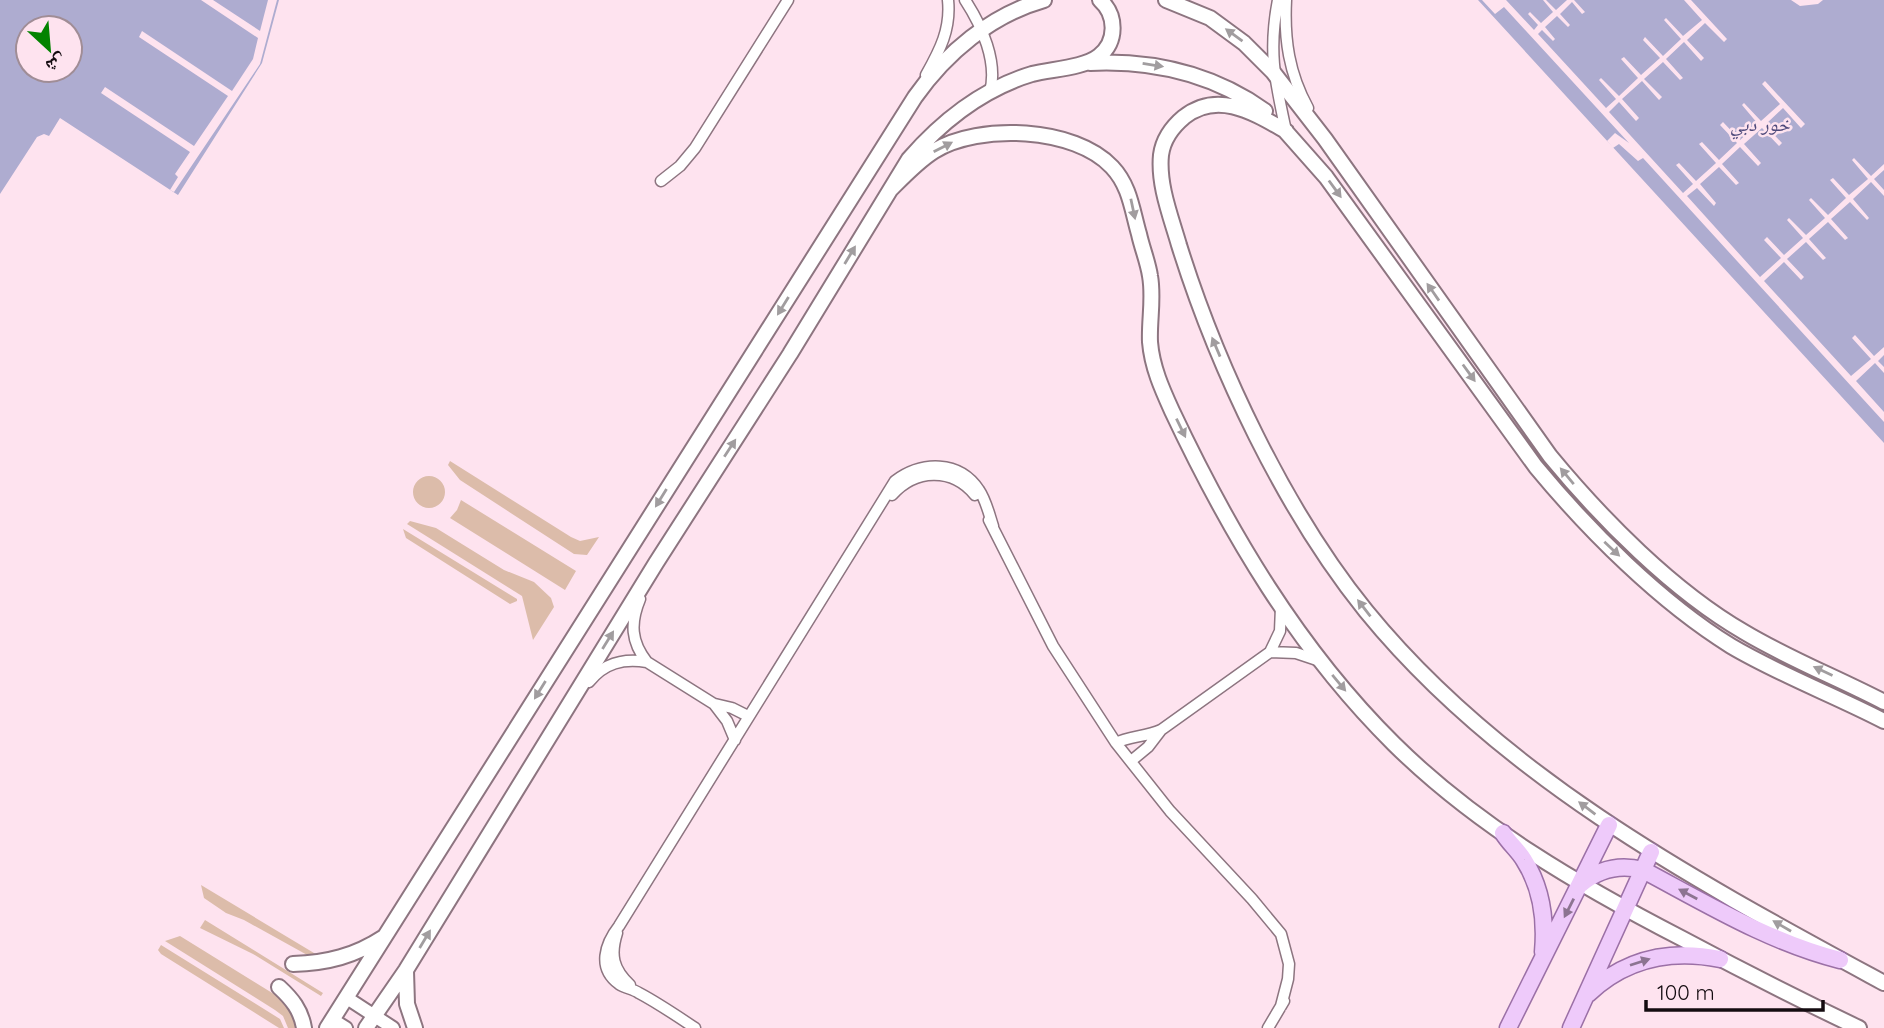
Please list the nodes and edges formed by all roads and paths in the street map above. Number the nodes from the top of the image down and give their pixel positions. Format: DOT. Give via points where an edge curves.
graph roads {
  1 [pos="788,0"];
  2 [pos="948,0"];
  3 [pos="965,0"];
  4 [pos="1044,0"];
  5 [pos="1100,0"];
  6 [pos="1166,0"];
  7 [pos="1278,0"];
  8 [pos="1286,0"];
  9 [pos="980,30"];
  10 [pos="1085,63"];
  11 [pos="1273,72"];
  12 [pos="990,92"];
  13 [pos="915,97"];
  14 [pos="1286,131"];
  15 [pos="1325,139"];
  16 [pos="660,181"];
  17 [pos="890,190"];
  18 [pos="656,563"];
  19 [pos="1281,607"];
  20 [pos="1270,652"];
  21 [pos="1321,661"];
  22 [pos="647,662"];
  23 [pos="1884,702"];
  24 [pos="714,704"];
  25 [pos="748,716"];
  26 [pos="1884,721"];
  27 [pos="556,725"];
  28 [pos="1161,730"];
  29 [pos="735,740"];
  30 [pos="1116,743"];
  31 [pos="1131,761"];
  32 [pos="1609,825"];
  33 [pos="1503,833"];
  34 [pos="1651,852"];
  35 [pos="1643,870"];
  36 [pos="1581,884"];
  37 [pos="1625,909"];
  38 [pos="388,935"];
  39 [pos="1720,958"];
  40 [pos="1840,960"];
  41 [pos="293,964"];
  42 [pos="1540,964"];
  43 [pos="406,970"];
  44 [pos="1884,984"];
  45 [pos="279,986"];
  46 [pos="347,998"];
  47 [pos="1584,998"];
  48 [pos="370,1022"];
  49 [pos="330,1024"];
  50 [pos="304,1028"];
  51 [pos="346,1028"];
  52 [pos="393,1028"];
  53 [pos="415,1028"];
  54 [pos="695,1028"];
  55 [pos="1268,1028"];
  56 [pos="1508,1028"];
  57 [pos="1571,1028"];
  58 [pos="1859,1028"];
  1 -- 16 [label="street" via="695,148"];
  2 -- 13 [label="street" via="947,32"];
  3 -- 9 [label="street"];
  4 -- 9 [label="main road"];
  5 -- 10 [label="main road" via="1111,15 1111,39 1105,50"];
  11 -- 6 [label="main road, one-way" via="1210,18"];
  7 -- 11 [label="street"];
  8 -- 15 [label="street" via="1285,33 1292,71"];
  9 -- 12 [label="street" via="991,62"];
  9 -- 13 [label="main road" via="947,57"];
  10 -- 12 [label="main road" via="1030,75"];
  10 -- 14 [label="main road, one-way" via="1142,64 1195,75 1245,96"];
  11 -- 14 [label="street"];
  11 -- 15 [label="main road"];
  12 -- 17 [label="main road" via="929,137"];
  13 -- 38 [label="main road, one-way"];
  14 -- 26 [label="main road, one-way" via="1326,177 1536,467 1612,550 1732,646"];
  32 -- 14 [label="main road, one-way" via="1441,691 1365,610 1303,518 1221,359 1189,275 1164,189 1161,156 1165,140 1187,114 1219,104 1252,111"];
  23 -- 15 [label="main road, one-way" via="1760,642 1711,611 1598,511 1543,446"];
  18 -- 17 [label="main road, one-way"];
  17 -- 19 [label="main road, one-way" via="934,151 982,134 1062,140 1092,150 1114,168 1130,194 1150,278 1150,342 1156,375 1222,510"];
  18 -- 22 [label="street" via="633,619 635,642"];
  27 -- 18 [label="main road, one-way"];
  19 -- 20 [label="street" via="1280,631"];
  19 -- 21 [label="main road"];
  20 -- 21 [label="street" via="1296,653"];
  20 -- 28 [label="street"];
  21 -- 33 [label="main road, one-way" via="1395,745"];
  22 -- 24 [label="street"];
  22 -- 27 [label="street" via="622,660 600,670"];
  24 -- 25 [label="street"];
  24 -- 29 [label="street"];
  25 -- 29 [label="street"];
  25 -- 30 [label="street" via="888,490 915,469 938,466 961,472 984,499 1053,646"];
  43 -- 27 [label="main road, one-way"];
  28 -- 30 [label="street"];
  28 -- 31 [label="street"];
  29 -- 54 [label="street" via="619,926 612,951 620,976"];
  30 -- 31 [label="street"];
  31 -- 55 [label="street" via="1177,820 1276,928 1286,948 1289,972 1281,1006"];
  32 -- 34 [label="main road"];
  32 -- 36 [label="main road"];
  33 -- 36 [label="main road"];
  33 -- 42 [label="main road" via="1538,888 1545,931"];
  34 -- 35 [label="main road"];
  40 -- 34 [label="main road, one-way"];
  35 -- 36 [label="main road" via="1613,868"];
  35 -- 37 [label="main road"];
  40 -- 35 [label="main road, one-way" via="1782,942"];
  36 -- 37 [label="main road"];
  36 -- 42 [label="main road, one-way"];
  37 -- 39 [label="main road"];
  37 -- 47 [label="main road"];
  38 -- 41 [label="main road" via="334,961"];
  38 -- 46 [label="main road"];
  47 -- 39 [label="main road, one-way" via="1612,974 1646,959 1683,954"];
  39 -- 58 [label="main road"];
  40 -- 44 [label="main road"];
  42 -- 56 [label="main road"];
  43 -- 48 [label="main road"];
  43 -- 53 [label="main road" via="407,1004"];
  45 -- 50 [label="main road" via="293,1000"];
  46 -- 48 [label="street"];
  46 -- 49 [label="main road"];
  47 -- 57 [label="main road"];
  48 -- 52 [label="street"];
  49 -- 51 [label="street"];
}
